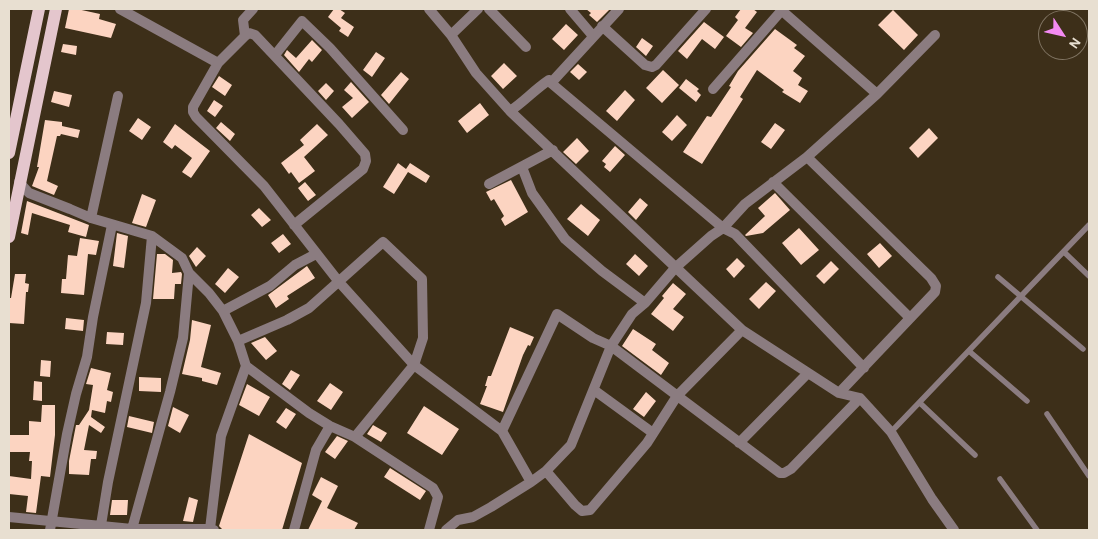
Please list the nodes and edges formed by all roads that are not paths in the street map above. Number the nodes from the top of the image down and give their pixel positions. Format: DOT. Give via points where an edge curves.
graph roads {
  1 [pos="39,9"];
  2 [pos="56,9"];
  3 [pos="120,9"];
  4 [pos="253,9"];
  5 [pos="428,9"];
  6 [pos="478,9"];
  7 [pos="489,9"];
  8 [pos="570,9"];
  9 [pos="619,9"];
  10 [pos="706,9"];
  11 [pos="781,10"];
  12 [pos="602,26"];
  13 [pos="452,35"];
  14 [pos="935,35"];
  15 [pos="245,36"];
  16 [pos="593,36"];
  17 [pos="526,47"];
  18 [pos="275,55"];
  19 [pos="218,62"];
  20 [pos="551,82"];
  21 [pos="713,89"];
  22 [pos="878,94"];
  23 [pos="118,96"];
  24 [pos="510,111"];
  25 [pos="403,130"];
  26 [pos="553,150"];
  27 [pos="9,153"];
  28 [pos="807,157"];
  29 [pos="522,167"];
  30 [pos="19,182"];
  31 [pos="773,182"];
  32 [pos="490,184"];
  33 [pos="90,218"];
  34 [pos="112,225"];
  35 [pos="294,225"];
  36 [pos="1089,226"];
  37 [pos="723,228"];
  38 [pos="152,236"];
  39 [pos="9,237"];
  40 [pos="1064,252"];
  41 [pos="316,254"];
  42 [pos="675,268"];
  43 [pos="189,273"];
  44 [pos="1089,276"];
  45 [pos="998,277"];
  46 [pos="339,282"];
  47 [pos="1021,297"];
  48 [pos="645,303"];
  49 [pos="223,311"];
  50 [pos="910,318"];
  51 [pos="742,330"];
  52 [pos="238,341"];
  53 [pos="612,346"];
  54 [pos="1083,349"];
  55 [pos="969,351"];
  56 [pos="414,365"];
  57 [pos="246,366"];
  58 [pos="864,368"];
  59 [pos="808,373"];
  60 [pos="594,390"];
  61 [pos="839,393"];
  62 [pos="677,396"];
  63 [pos="860,398"];
  64 [pos="1027,401"];
  65 [pos="920,403"];
  66 [pos="1047,414"];
  67 [pos="330,426"];
  68 [pos="502,431"];
  69 [pos="892,432"];
  70 [pos="653,433"];
  71 [pos="355,437"];
  72 [pos="739,443"];
  73 [pos="975,454"];
  74 [pos="546,470"];
  75 [pos="1089,476"];
  76 [pos="1000,479"];
  77 [pos="531,482"];
  78 [pos="9,517"];
  79 [pos="101,525"];
  80 [pos="50,526"];
  81 [pos="132,529"];
  82 [pos="193,530"];
  83 [pos="212,530"];
  84 [pos="294,530"];
  85 [pos="430,530"];
  86 [pos="446,530"];
  87 [pos="954,530"];
  88 [pos="1037,530"];
  1 -- 27 [label="main road"];
  2 -- 30 [label="main road"];
  3 -- 19 [label="street"];
  4 -- 15 [label="street" via="243,20"];
  5 -- 13 [label="street"];
  6 -- 13 [label="street"];
  7 -- 17 [label="street"];
  8 -- 16 [label="street"];
  9 -- 12 [label="street"];
  10 -- 12 [label="street" via="652,67 645,65"];
  11 -- 21 [label="street"];
  11 -- 22 [label="street"];
  12 -- 16 [label="street"];
  13 -- 24 [label="street" via="476,73"];
  14 -- 22 [label="street"];
  15 -- 18 [label="street" via="249,33 256,35"];
  15 -- 19 [label="street"];
  16 -- 20 [label="street"];
  18 -- 25 [label="street" via="302,21"];
  18 -- 35 [label="street" via="339,124 366,160 363,168"];
  19 -- 35 [label="street" via="193,112 264,186"];
  20 -- 24 [label="street" via="548,80 539,86 526,101"];
  20 -- 37 [label="street"];
  22 -- 28 [label="street"];
  23 -- 33 [label="street"];
  24 -- 26 [label="street"];
  26 -- 29 [label="street"];
  26 -- 42 [label="street"];
  28 -- 31 [label="street"];
  28 -- 50 [label="street" via="931,278 936,292"];
  29 -- 32 [label="street"];
  29 -- 48 [label="street" via="532,193 565,239"];
  30 -- 33 [label="street" via="29,193"];
  30 -- 39 [label="main road"];
  31 -- 37 [label="street" via="745,204"];
  31 -- 50 [label="street"];
  33 -- 34 [label="street"];
  34 -- 38 [label="street"];
  34 -- 80 [label="street"];
  35 -- 41 [label="street"];
  36 -- 40 [label="lane"];
  37 -- 42 [label="street"];
  37 -- 58 [label="street" via="740,238"];
  38 -- 43 [label="street" via="182,258"];
  38 -- 79 [label="street" via="146,303"];
  40 -- 44 [label="lane"];
  40 -- 47 [label="lane"];
  41 -- 46 [label="street"];
  41 -- 49 [label="street" via="295,265 270,286"];
  42 -- 48 [label="street"];
  42 -- 51 [label="street"];
  43 -- 49 [label="street"];
  43 -- 81 [label="street" via="183,338"];
  45 -- 47 [label="lane"];
  46 -- 52 [label="street" via="309,308"];
  46 -- 56 [label="street"];
  46 -- 56 [label="street" via="384,242 422,279 423,338"];
  47 -- 54 [label="lane"];
  47 -- 55 [label="lane"];
  48 -- 53 [label="street" via="632,314"];
  49 -- 52 [label="street"];
  50 -- 58 [label="street"];
  51 -- 59 [label="street"];
  51 -- 62 [label="street"];
  52 -- 57 [label="street"];
  53 -- 60 [label="street"];
  53 -- 62 [label="street"];
  53 -- 68 [label="street" via="593,338 557,314"];
  55 -- 64 [label="lane"];
  55 -- 65 [label="lane"];
  56 -- 68 [label="street"];
  56 -- 71 [label="street"];
  57 -- 67 [label="street"];
  57 -- 83 [label="street" via="221,436"];
  58 -- 61 [label="street"];
  59 -- 61 [label="street"];
  59 -- 72 [label="street"];
  60 -- 70 [label="street"];
  60 -- 74 [label="street" via="571,445"];
  61 -- 63 [label="street"];
  62 -- 70 [label="street"];
  62 -- 72 [label="street"];
  63 -- 69 [label="street"];
  63 -- 72 [label="street" via="791,470 784,473 774,470"];
  65 -- 69 [label="lane"];
  65 -- 73 [label="lane"];
  66 -- 75 [label="lane"];
  67 -- 71 [label="street"];
  67 -- 84 [label="street" via="316,450"];
  68 -- 77 [label="street"];
  69 -- 87 [label="street"];
  70 -- 74 [label="street" via="590,510 582,511 575,505"];
  71 -- 85 [label="street" via="433,488 438,497"];
  74 -- 77 [label="street"];
  76 -- 88 [label="lane"];
  77 -- 86 [label="street" via="473,517 458,520"];
  78 -- 80 [label="street"];
  79 -- 80 [label="street"];
  79 -- 81 [label="street"];
  81 -- 82 [label="street"];
  82 -- 83 [label="street"];
}
